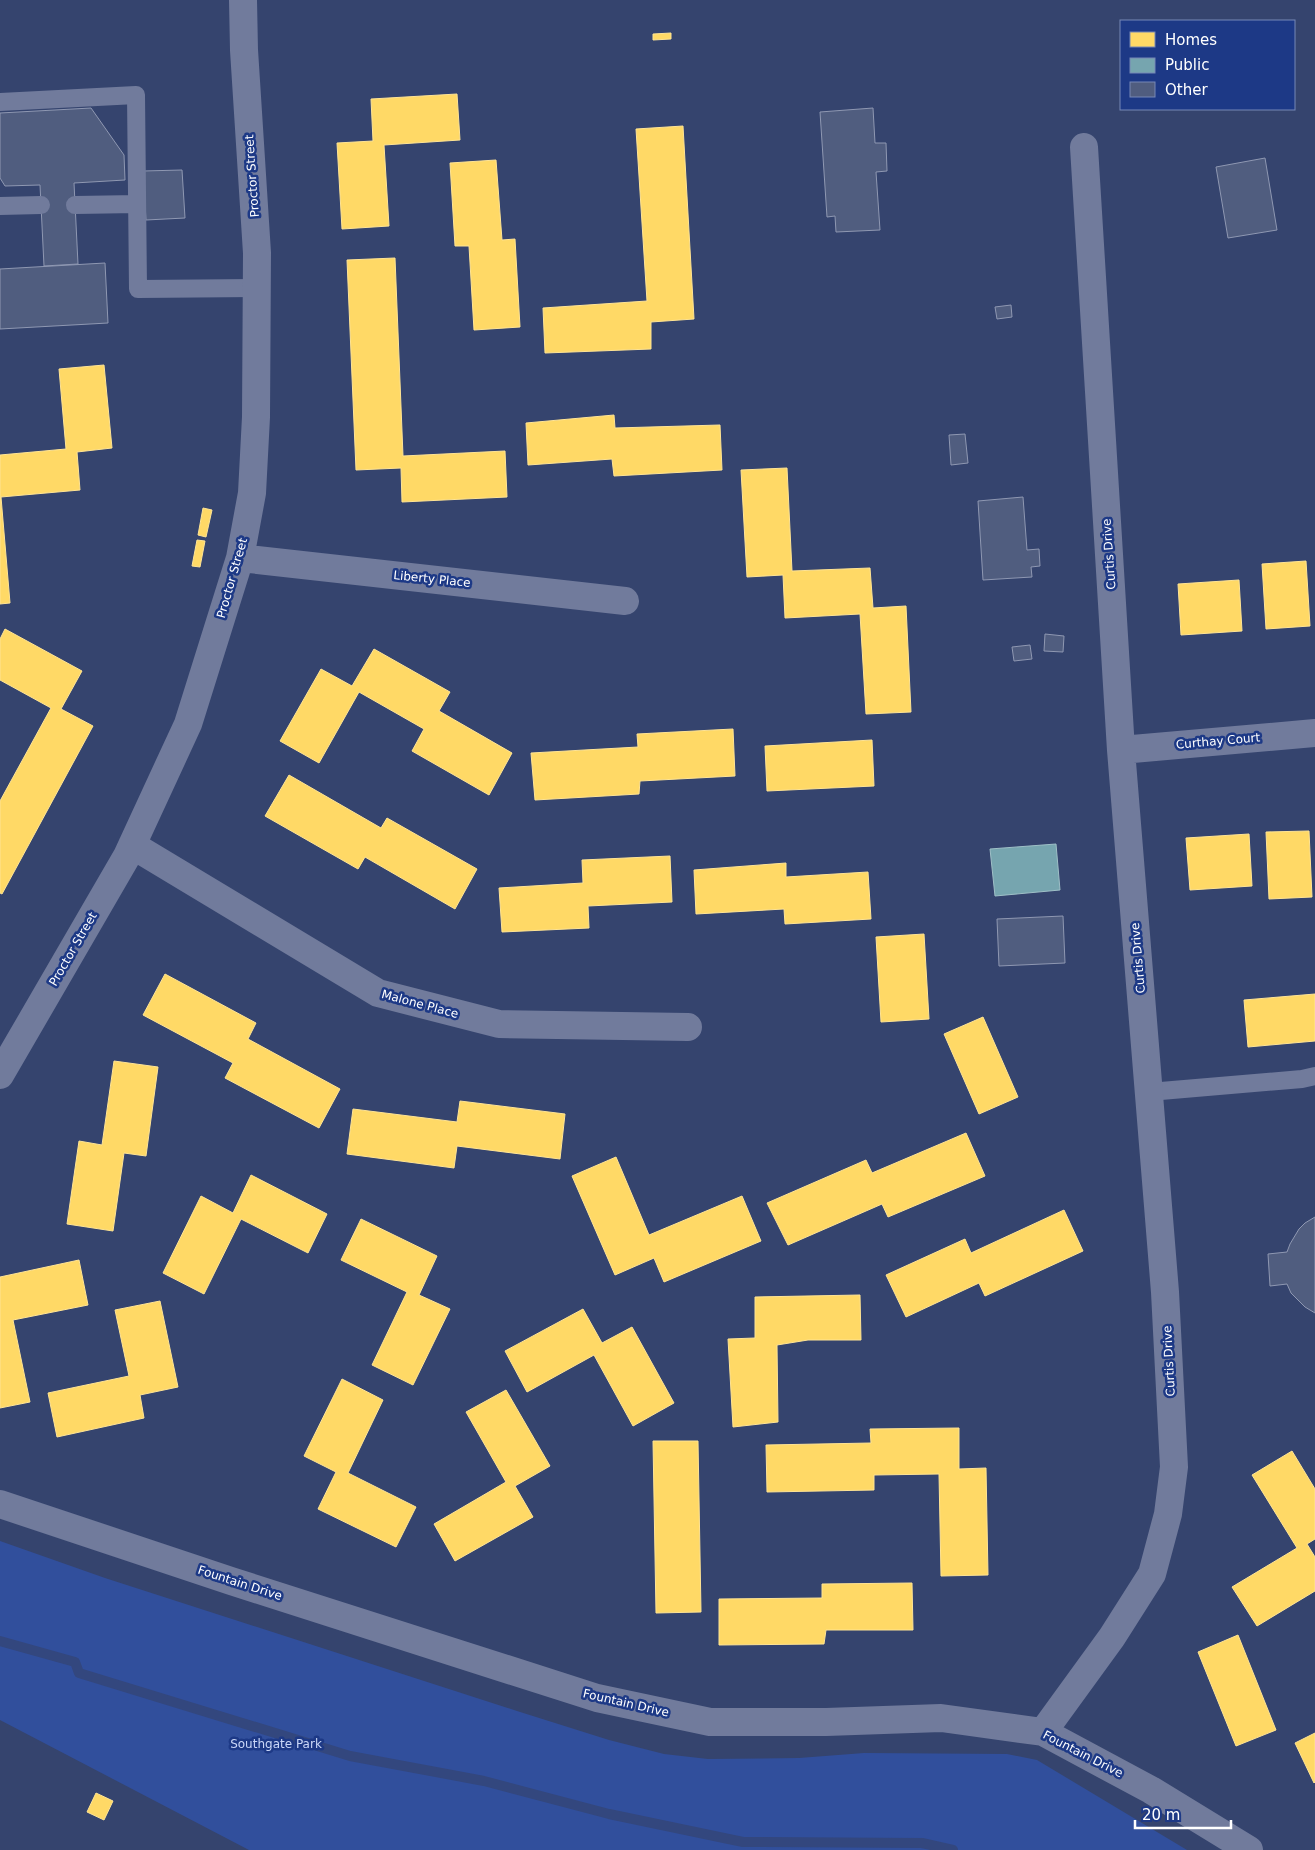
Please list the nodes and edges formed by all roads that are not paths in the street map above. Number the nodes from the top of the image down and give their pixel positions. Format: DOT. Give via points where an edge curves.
graph roads {
  1 [pos="243,0"];
  2 [pos="0,102"];
  3 [pos="1084,147"];
  4 [pos="137,204"];
  5 [pos="41,205"];
  6 [pos="75,205"];
  7 [pos="0,206"];
  8 [pos="257,288"];
  9 [pos="240,558"];
  10 [pos="625,601"];
  11 [pos="1315,733"];
  12 [pos="1121,750"];
  13 [pos="132,845"];
  14 [pos="688,1027"];
  15 [pos="0,1075"];
  16 [pos="1315,1076"];
  17 [pos="1149,1092"];
  18 [pos="0,1504"];
  19 [pos="1043,1732"];
  20 [pos="1249,1850"];
  1 -- 8 [label="street, Proctor Street"];
  2 -- 4 [label="lane" via="136,95"];
  3 -- 12 [label="street, Curtis Drive"];
  4 -- 6 [label="lane"];
  4 -- 8 [label="lane" via="138,288"];
  5 -- 7 [label="lane"];
  8 -- 9 [label="street, Proctor Street" via="252,493"];
  9 -- 10 [label="street, Liberty Place"];
  9 -- 13 [label="street, Proctor Street" via="188,724"];
  11 -- 12 [label="street, Curthay Court"];
  12 -- 17 [label="street, Curtis Drive"];
  13 -- 14 [label="street, Malone Place" via="378,993 499,1024"];
  13 -- 15 [label="street, Proctor Street"];
  16 -- 17 [label="lane"];
  17 -- 19 [label="street, Curtis Drive" via="1165,1292 1174,1467 1168,1514 1152,1574 1112,1637"];
  18 -- 19 [label="street, Fountain Drive" via="597,1698 710,1722 941,1718"];
  19 -- 20 [label="street, Fountain Drive" via="1151,1790"];
}
